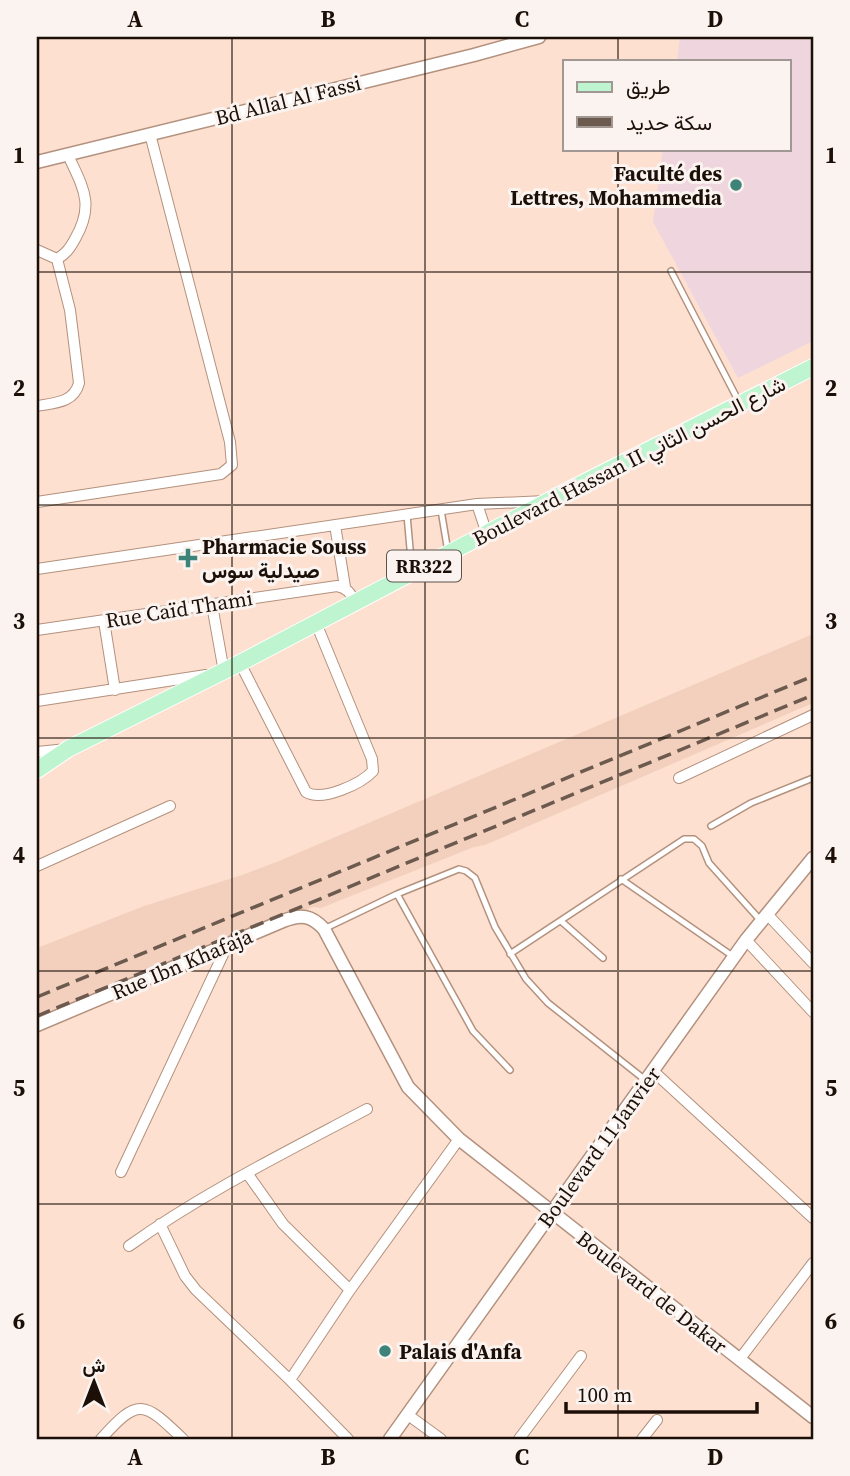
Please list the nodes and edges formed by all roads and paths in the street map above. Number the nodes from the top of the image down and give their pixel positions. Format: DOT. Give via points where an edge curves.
graph roads {
  1 [pos="539,37"];
  2 [pos="150,134"];
  3 [pos="68,155"];
  4 [pos="37,162"];
  5 [pos="37,250"];
  6 [pos="57,259"];
  7 [pos="671,271"];
  8 [pos="813,367"];
  9 [pos="739,403"];
  10 [pos="37,406"];
  11 [pos="550,501"];
  12 [pos="37,502"];
  13 [pos="477,504"];
  14 [pos="440,510"];
  15 [pos="407,515"];
  16 [pos="335,525"];
  17 [pos="487,534"];
  18 [pos="448,553"];
  19 [pos="37,569"];
  20 [pos="412,573"];
  21 [pos="345,587"];
  22 [pos="355,603"];
  23 [pos="212,605"];
  24 [pos="104,621"];
  25 [pos="316,623"];
  26 [pos="37,630"];
  27 [pos="240,663"];
  28 [pos="220,674"];
  29 [pos="115,690"];
  30 [pos="37,701"];
  31 [pos="813,715"];
  32 [pos="68,749"];
  33 [pos="37,752"];
  34 [pos="37,770"];
  35 [pos="679,778"];
  36 [pos="813,778"];
  37 [pos="170,806"];
  38 [pos="712,826"];
  39 [pos="813,858"];
  40 [pos="37,866"];
  41 [pos="621,879"];
  42 [pos="397,894"];
  43 [pos="764,918"];
  44 [pos="561,921"];
  45 [pos="324,929"];
  46 [pos="746,940"];
  47 [pos="227,946"];
  48 [pos="510,954"];
  49 [pos="734,957"];
  50 [pos="603,958"];
  51 [pos="813,963"];
  52 [pos="813,1012"];
  53 [pos="37,1025"];
  54 [pos="510,1070"];
  55 [pos="650,1076"];
  56 [pos="367,1109"];
  57 [pos="459,1139"];
  58 [pos="121,1172"];
  59 [pos="247,1173"];
  60 [pos="552,1212"];
  61 [pos="813,1218"];
  62 [pos="160,1223"];
  63 [pos="128,1246"];
  64 [pos="813,1263"];
  65 [pos="350,1290"];
  66 [pos="581,1356"];
  67 [pos="739,1360"];
  68 [pos="290,1380"];
  69 [pos="408,1415"];
  70 [pos="813,1418"];
  71 [pos="657,1420"];
  72 [pos="101,1439"];
  73 [pos="183,1439"];
  74 [pos="348,1439"];
  75 [pos="390,1439"];
  76 [pos="441,1439"];
  77 [pos="519,1439"];
  78 [pos="642,1439"];
  1 -- 2 [label="street, Bd Allal Al Fassi"];
  2 -- 3 [label="street, Bd Allal Al Fassi"];
  2 -- 12 [label="street" via="230,442 232,466 221,474"];
  3 -- 4 [label="street, Bd Allal Al Fassi"];
  3 -- 6 [label="street" via="85,192 87,214 68,250"];
  5 -- 6 [label="street"];
  6 -- 10 [label="street" via="79,383 70,398"];
  7 -- 9 [label="lane"];
  8 -- 9 [label="main road, Boulevard Hassan II شارع الحسن الثاني / RR322"];
  9 -- 11 [label="main road, Boulevard Hassan II شارع الحسن الثاني / RR322"];
  11 -- 13 [label="street"];
  11 -- 17 [label="main road, Boulevard Hassan II شارع الحسن الثاني / RR322"];
  13 -- 14 [label="street"];
  13 -- 17 [label="street"];
  14 -- 15 [label="street"];
  14 -- 18 [label="lane"];
  15 -- 16 [label="street"];
  15 -- 20 [label="lane"];
  16 -- 19 [label="street"];
  16 -- 21 [label="street"];
  17 -- 18 [label="main road, Boulevard Hassan II شارع الحسن الثاني / RR322"];
  18 -- 20 [label="main road, Boulevard Hassan II شارع الحسن الثاني / RR322"];
  20 -- 22 [label="main road, Boulevard Hassan II شارع الحسن الثاني / RR322"];
  21 -- 22 [label="street"];
  21 -- 23 [label="street, Rue Caïd Thami"];
  22 -- 25 [label="main road, Boulevard Hassan II شارع الحسن الثاني / RR322"];
  23 -- 24 [label="street, Rue Caïd Thami"];
  23 -- 28 [label="street"];
  24 -- 26 [label="street, Rue Caïd Thami"];
  24 -- 29 [label="street"];
  25 -- 27 [label="main road, Boulevard Hassan II شارع الحسن الثاني / RR322"];
  25 -- 27 [label="street" via="372,759 373,771 362,780 328,795 306,792"];
  27 -- 28 [label="main road, Boulevard Hassan II شارع الحسن الثاني / RR322"];
  28 -- 29 [label="street"];
  28 -- 32 [label="main road, Boulevard Hassan II شارع الحسن الثاني / RR322"];
  29 -- 30 [label="street"];
  31 -- 35 [label="street"];
  32 -- 33 [label="street"];
  32 -- 34 [label="main road, Boulevard Hassan II شارع الحسن الثاني / RR322"];
  36 -- 38 [label="lane" via="751,803"];
  37 -- 40 [label="street"];
  39 -- 43 [label="street, Boulevard 11 Janvier"];
  41 -- 43 [label="lane" via="684,839 694,839 709,863"];
  41 -- 44 [label="lane"];
  41 -- 49 [label="lane"];
  42 -- 45 [label="lane"];
  42 -- 48 [label="lane" via="459,869 466,871 475,878"];
  42 -- 54 [label="lane" via="473,1031"];
  43 -- 46 [label="street, Boulevard 11 Janvier"];
  43 -- 51 [label="street"];
  44 -- 48 [label="lane"];
  44 -- 50 [label="lane"];
  45 -- 47 [label="street, Rue Ibn Khafaja" via="314,919 298,916"];
  45 -- 57 [label="street, Boulevard de Dakar" via="408,1087"];
  46 -- 49 [label="street, Boulevard 11 Janvier"];
  46 -- 52 [label="street"];
  47 -- 53 [label="street, Rue Ibn Khafaja"];
  47 -- 58 [label="street"];
  48 -- 55 [label="lane" via="548,1003"];
  49 -- 55 [label="street, Boulevard 11 Janvier"];
  55 -- 60 [label="street, Boulevard 11 Janvier"];
  55 -- 61 [label="street"];
  56 -- 59 [label="street"];
  57 -- 60 [label="street, Boulevard de Dakar"];
  57 -- 65 [label="street"];
  59 -- 62 [label="street"];
  59 -- 65 [label="street" via="283,1224"];
  60 -- 67 [label="street, Boulevard de Dakar"];
  60 -- 69 [label="street, Boulevard 11 Janvier"];
  62 -- 63 [label="street"];
  62 -- 68 [label="street" via="196,1290"];
  64 -- 67 [label="street"];
  65 -- 68 [label="street"];
  66 -- 77 [label="street"];
  67 -- 70 [label="street, Boulevard de Dakar"];
  68 -- 74 [label="street"];
  69 -- 75 [label="street, Boulevard 11 Janvier"];
  69 -- 76 [label="street"];
  71 -- 78 [label="street"];
  72 -- 73 [label="street" via="126,1413 139,1408 158,1415"];
}
